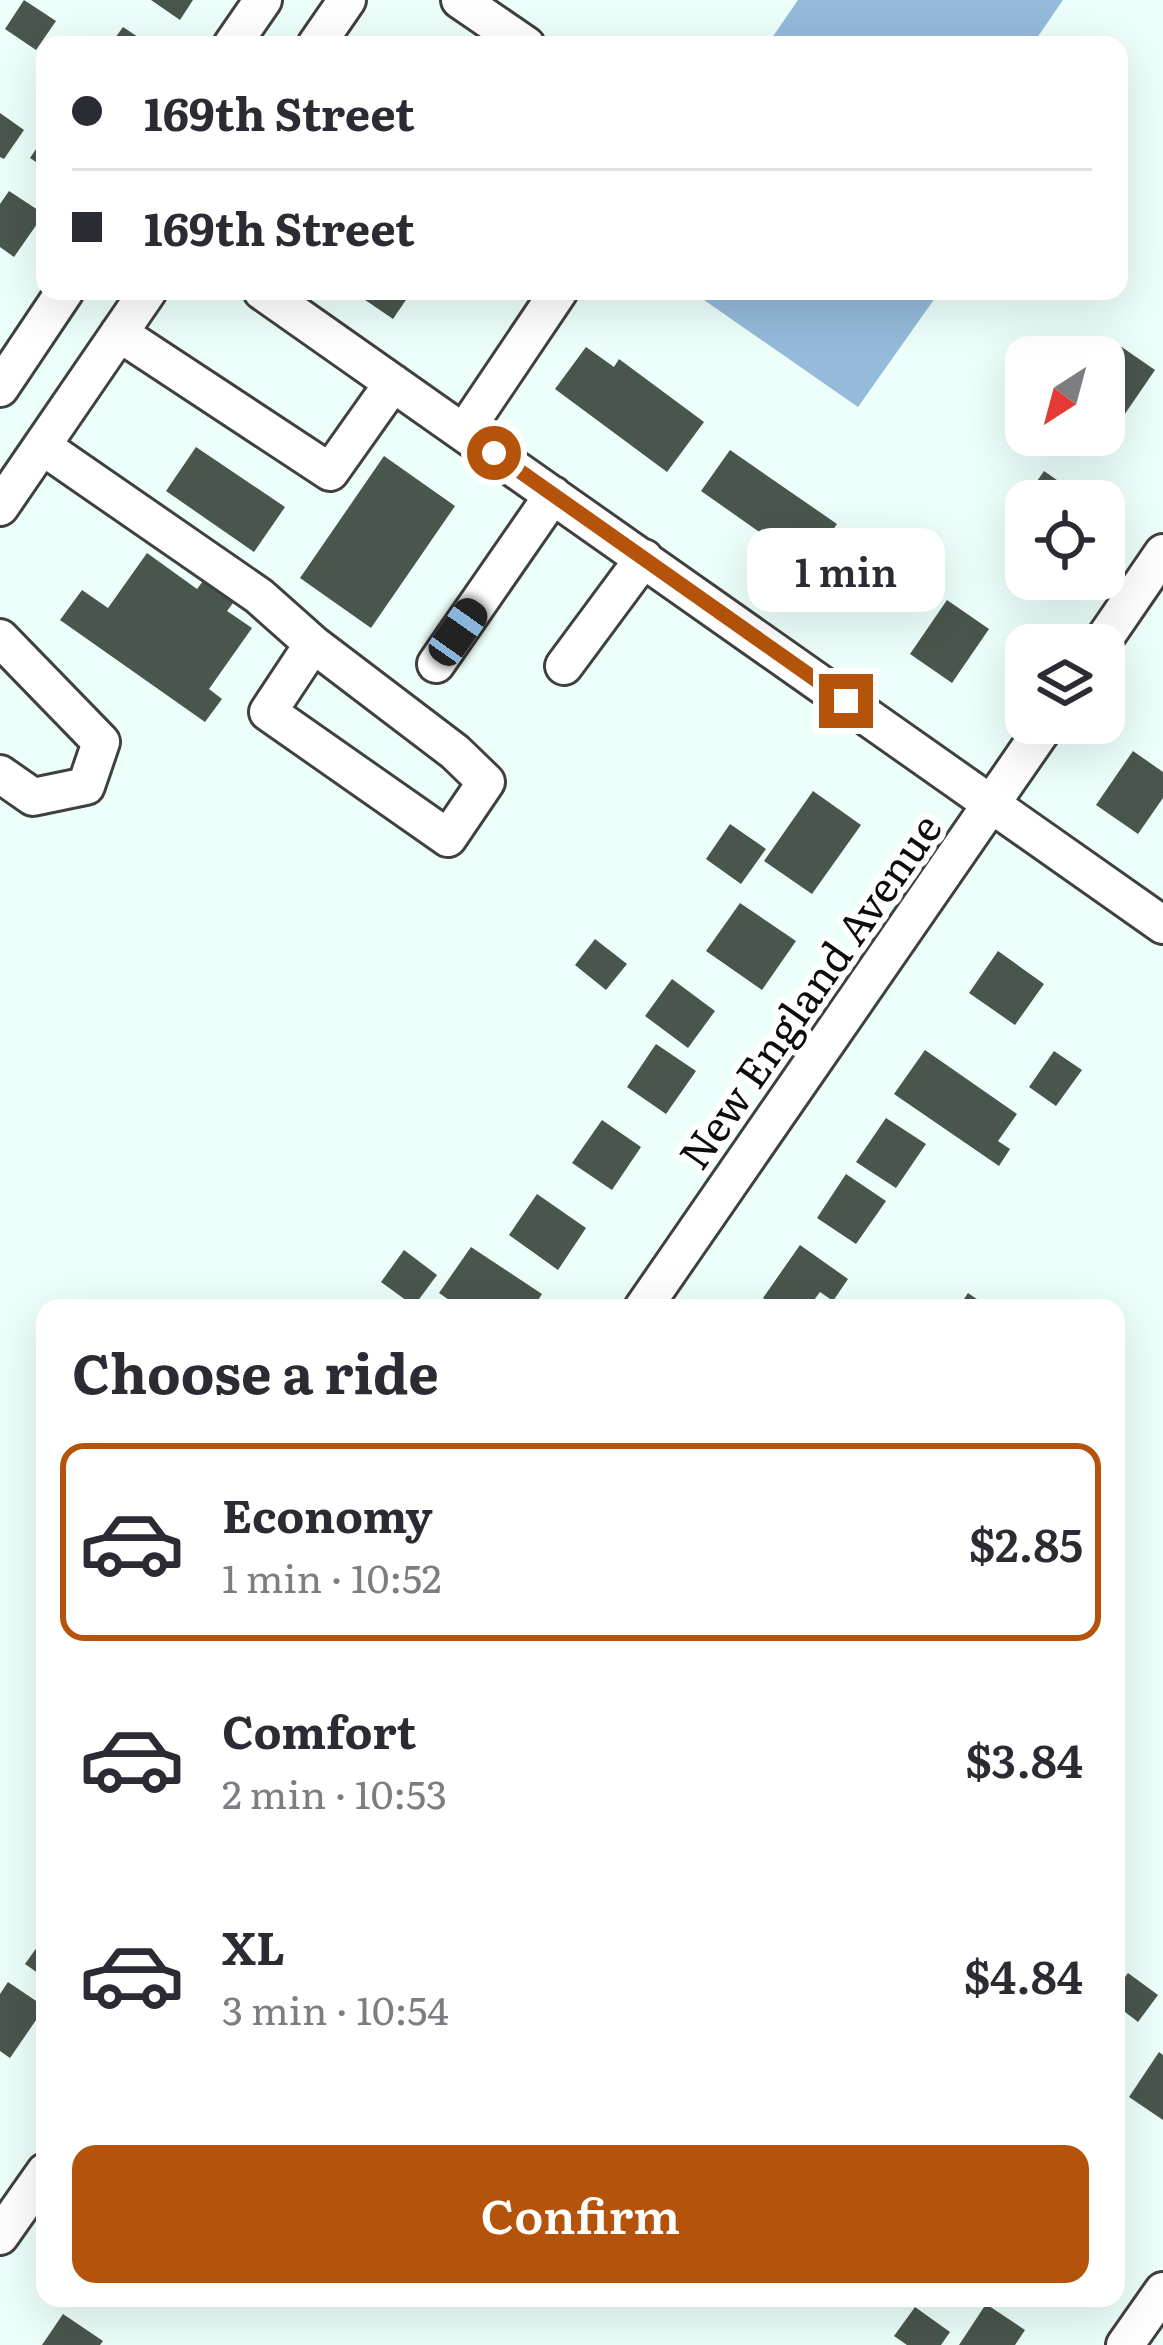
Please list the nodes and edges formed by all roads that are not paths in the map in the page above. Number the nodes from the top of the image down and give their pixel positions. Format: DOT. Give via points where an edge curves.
graph roads {
  1 [pos="263,0"];
  2 [pos="347,0"];
  3 [pos="460,0"];
  4 [pos="238,36"];
  5 [pos="322,36"];
  6 [pos="513,36"];
  7 [pos="59,300"];
  8 [pos="142,300"];
  9 [pos="275,300"];
  10 [pos="552,300"];
  11 [pos="119,333"];
  12 [pos="393,382"];
  13 [pos="0,388"];
  14 [pos="464,432"];
  15 [pos="42,446"];
  16 [pos="554,495"];
  17 [pos="0,507"];
  18 [pos="1163,553"];
  19 [pos="644,558"];
  20 [pos="1114,624"];
  21 [pos="0,638"];
  22 [pos="313,644"];
  23 [pos="436,664"];
  24 [pos="564,666"];
  25 [pos="1032,744"];
  26 [pos="0,774"];
  27 [pos="991,804"];
  28 [pos="1163,925"];
  29 [pos="649,1299"];
  30 [pos="36,2184"];
  31 [pos="0,2236"];
  32 [pos="1163,2291"];
  33 [pos="1125,2345"];
  1 -- 4 [label="street"];
  2 -- 5 [label="street"];
  3 -- 6 [label="street"];
  7 -- 13 [label="street"];
  8 -- 11 [label="street"];
  9 -- 12 [label="street"];
  10 -- 14 [label="street"];
  11 -- 12 [label="street" via="330,472"];
  11 -- 15 [label="street"];
  12 -- 14 [label="street"];
  14 -- 16 [label="street"];
  15 -- 17 [label="street"];
  15 -- 22 [label="street" via="259,596"];
  16 -- 19 [label="street"];
  16 -- 23 [label="street"];
  18 -- 20 [label="street"];
  19 -- 24 [label="street"];
  19 -- 27 [label="street"];
  21 -- 26 [label="street" via="100,742 86,786 33,797"];
  22 -- 22 [label="street" via="268,712 448,838 486,782"];
  25 -- 27 [label="street, New England Avenue"];
  27 -- 28 [label="street"];
  27 -- 29 [label="street, New England Avenue"];
  30 -- 31 [label="street"];
  32 -- 33 [label="street"];
}
